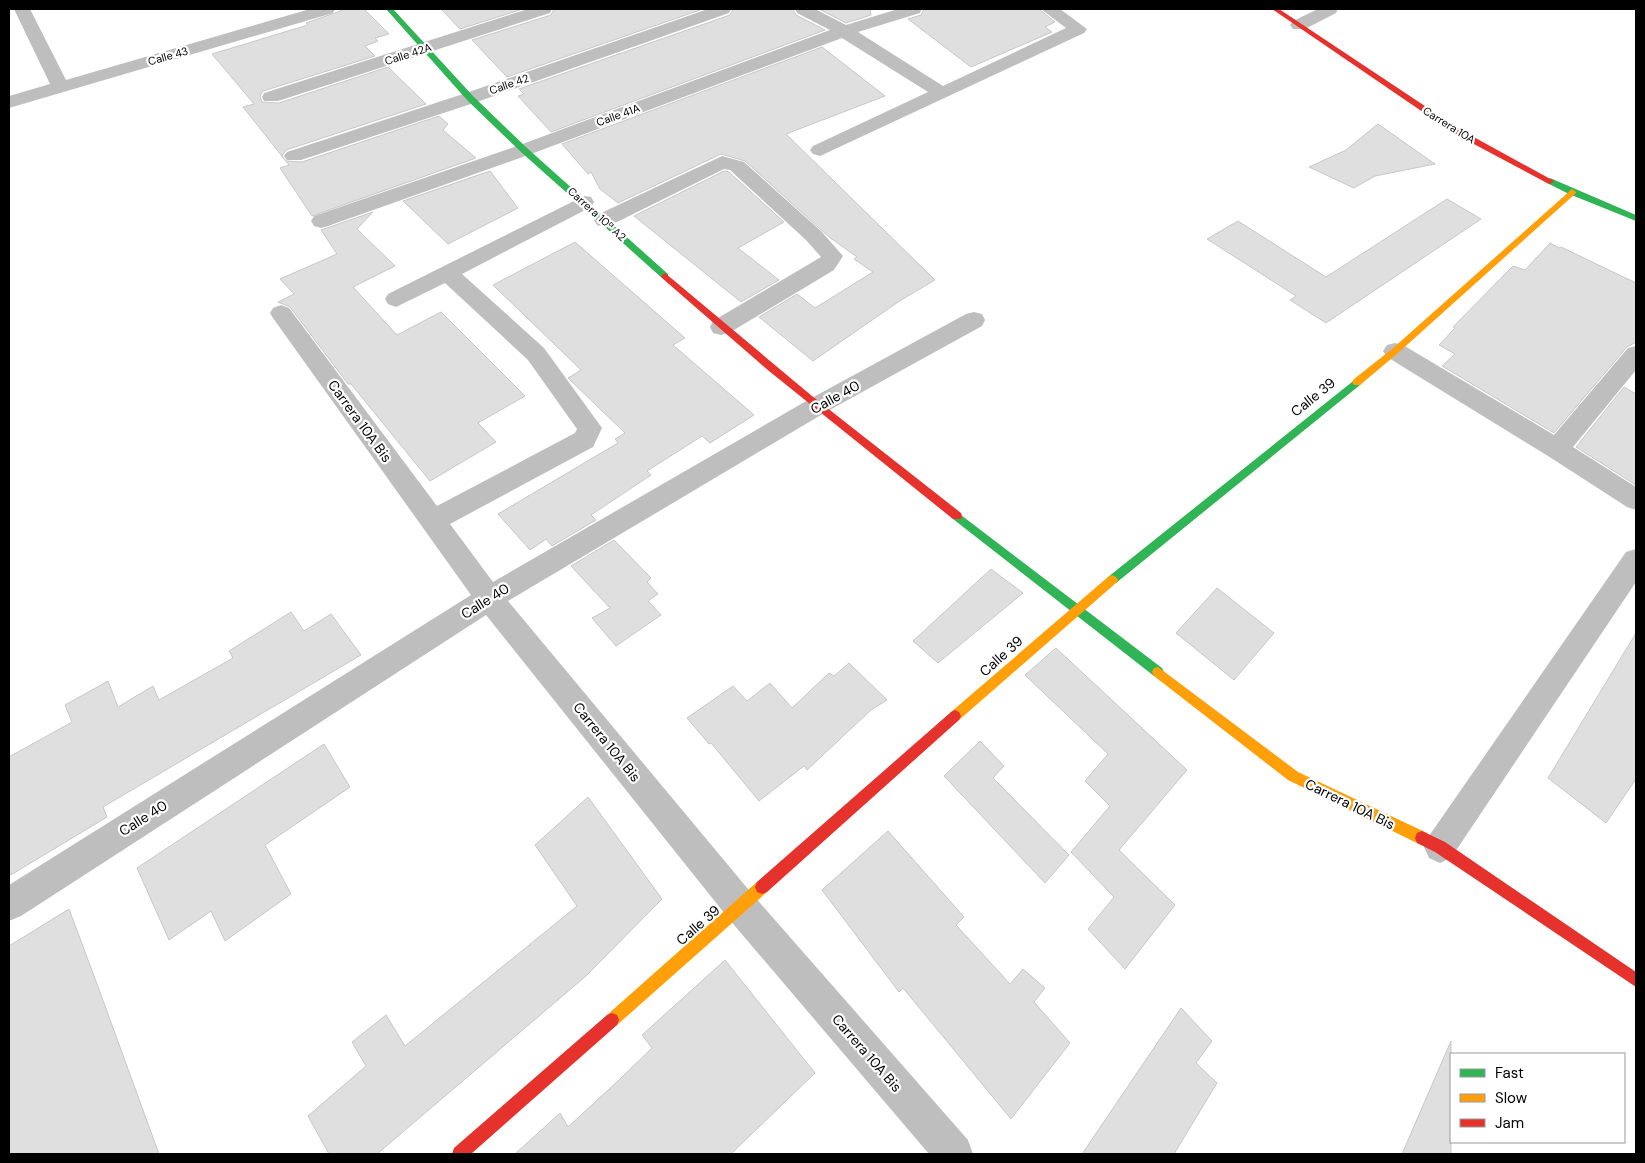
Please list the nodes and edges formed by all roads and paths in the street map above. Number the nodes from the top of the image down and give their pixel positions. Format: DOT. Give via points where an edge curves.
graph roads {
  1 [pos="327,9"];
  2 [pos="389,9"];
  3 [pos="544,9"];
  4 [pos="723,9"];
  5 [pos="803,9"];
  6 [pos="914,9"];
  7 [pos="1049,9"];
  8 [pos="1275,9"];
  9 [pos="1330,9"];
  10 [pos="19,12"];
  11 [pos="1299,25"];
  12 [pos="844,31"];
  13 [pos="423,49"];
  14 [pos="61,87"];
  15 [pos="940,92"];
  16 [pos="271,98"];
  17 [pos="470,98"];
  18 [pos="9,102"];
  19 [pos="524,150"];
  20 [pos="820,150"];
  21 [pos="294,156"];
  22 [pos="1572,192"];
  23 [pos="584,202"];
  24 [pos="1636,218"];
  25 [pos="604,220"];
  26 [pos="321,221"];
  27 [pos="447,272"];
  28 [pos="396,299"];
  29 [pos="281,313"];
  30 [pos="974,320"];
  31 [pos="721,327"];
  32 [pos="1395,351"];
  33 [pos="1636,354"];
  34 [pos="818,406"];
  35 [pos="1557,449"];
  36 [pos="1636,500"];
  37 [pos="433,521"];
  38 [pos="1636,560"];
  39 [pos="489,598"];
  40 [pos="1076,608"];
  41 [pos="1440,847"];
  42 [pos="9,904"];
  43 [pos="741,907"];
  44 [pos="1636,980"];
  45 [pos="460,1154"];
  46 [pos="954,1154"];
  1 -- 14 [label="street, Calle 43"];
  2 -- 13 [label="street, Carrera 10ª A2"];
  3 -- 13 [label="street, Calle 42A"];
  4 -- 17 [label="street, Calle 42"];
  5 -- 12 [label="street"];
  6 -- 12 [label="street, Calle 41A"];
  7 -- 15 [label="street" via="1078,29"];
  8 -- 11 [label="street, Carrera 10A"];
  9 -- 11 [label="street"];
  10 -- 14 [label="street"];
  11 -- 22 [label="street, Carrera 10A" via="1458,132"];
  12 -- 15 [label="street"];
  12 -- 19 [label="street, Calle 41A"];
  13 -- 16 [label="street, Calle 42A"];
  13 -- 17 [label="street, Carrera 10ª A2"];
  14 -- 18 [label="street, Calle 43"];
  15 -- 20 [label="street"];
  17 -- 19 [label="street, Carrera 10ª A2"];
  17 -- 21 [label="street, Calle 42"];
  19 -- 23 [label="street, Carrera 10ª A2"];
  19 -- 26 [label="street, Calle 41A"];
  22 -- 24 [label="street, Carrera 10A"];
  22 -- 32 [label="street, Calle 39"];
  23 -- 25 [label="street, Carrera 10ª A2"];
  23 -- 27 [label="street"];
  25 -- 31 [label="street, Carrera 10ª A2"];
  25 -- 31 [label="street" via="722,162 737,166 832,256 826,265"];
  27 -- 28 [label="street"];
  27 -- 37 [label="street" via="536,354 590,428 584,440"];
  29 -- 37 [label="street, Carrera 10A Bis"];
  30 -- 34 [label="street, Calle 40"];
  31 -- 34 [label="street, Carrera 10ª A2"];
  32 -- 35 [label="street"];
  32 -- 40 [label="street, Calle 39"];
  33 -- 35 [label="street"];
  34 -- 39 [label="street, Calle 40"];
  34 -- 40 [label="street, Carrera 10A Bis"];
  35 -- 36 [label="street"];
  37 -- 39 [label="street, Carrera 10A Bis"];
  38 -- 41 [label="street"];
  39 -- 42 [label="street, Calle 40"];
  39 -- 43 [label="street, Carrera 10A Bis"];
  40 -- 41 [label="street, Carrera 10A Bis" via="1293,776"];
  40 -- 43 [label="street, Calle 39"];
  41 -- 44 [label="street, Carrera 10A Bis"];
  43 -- 45 [label="street, Calle 39"];
  43 -- 46 [label="street, Carrera 10A Bis"];
}
